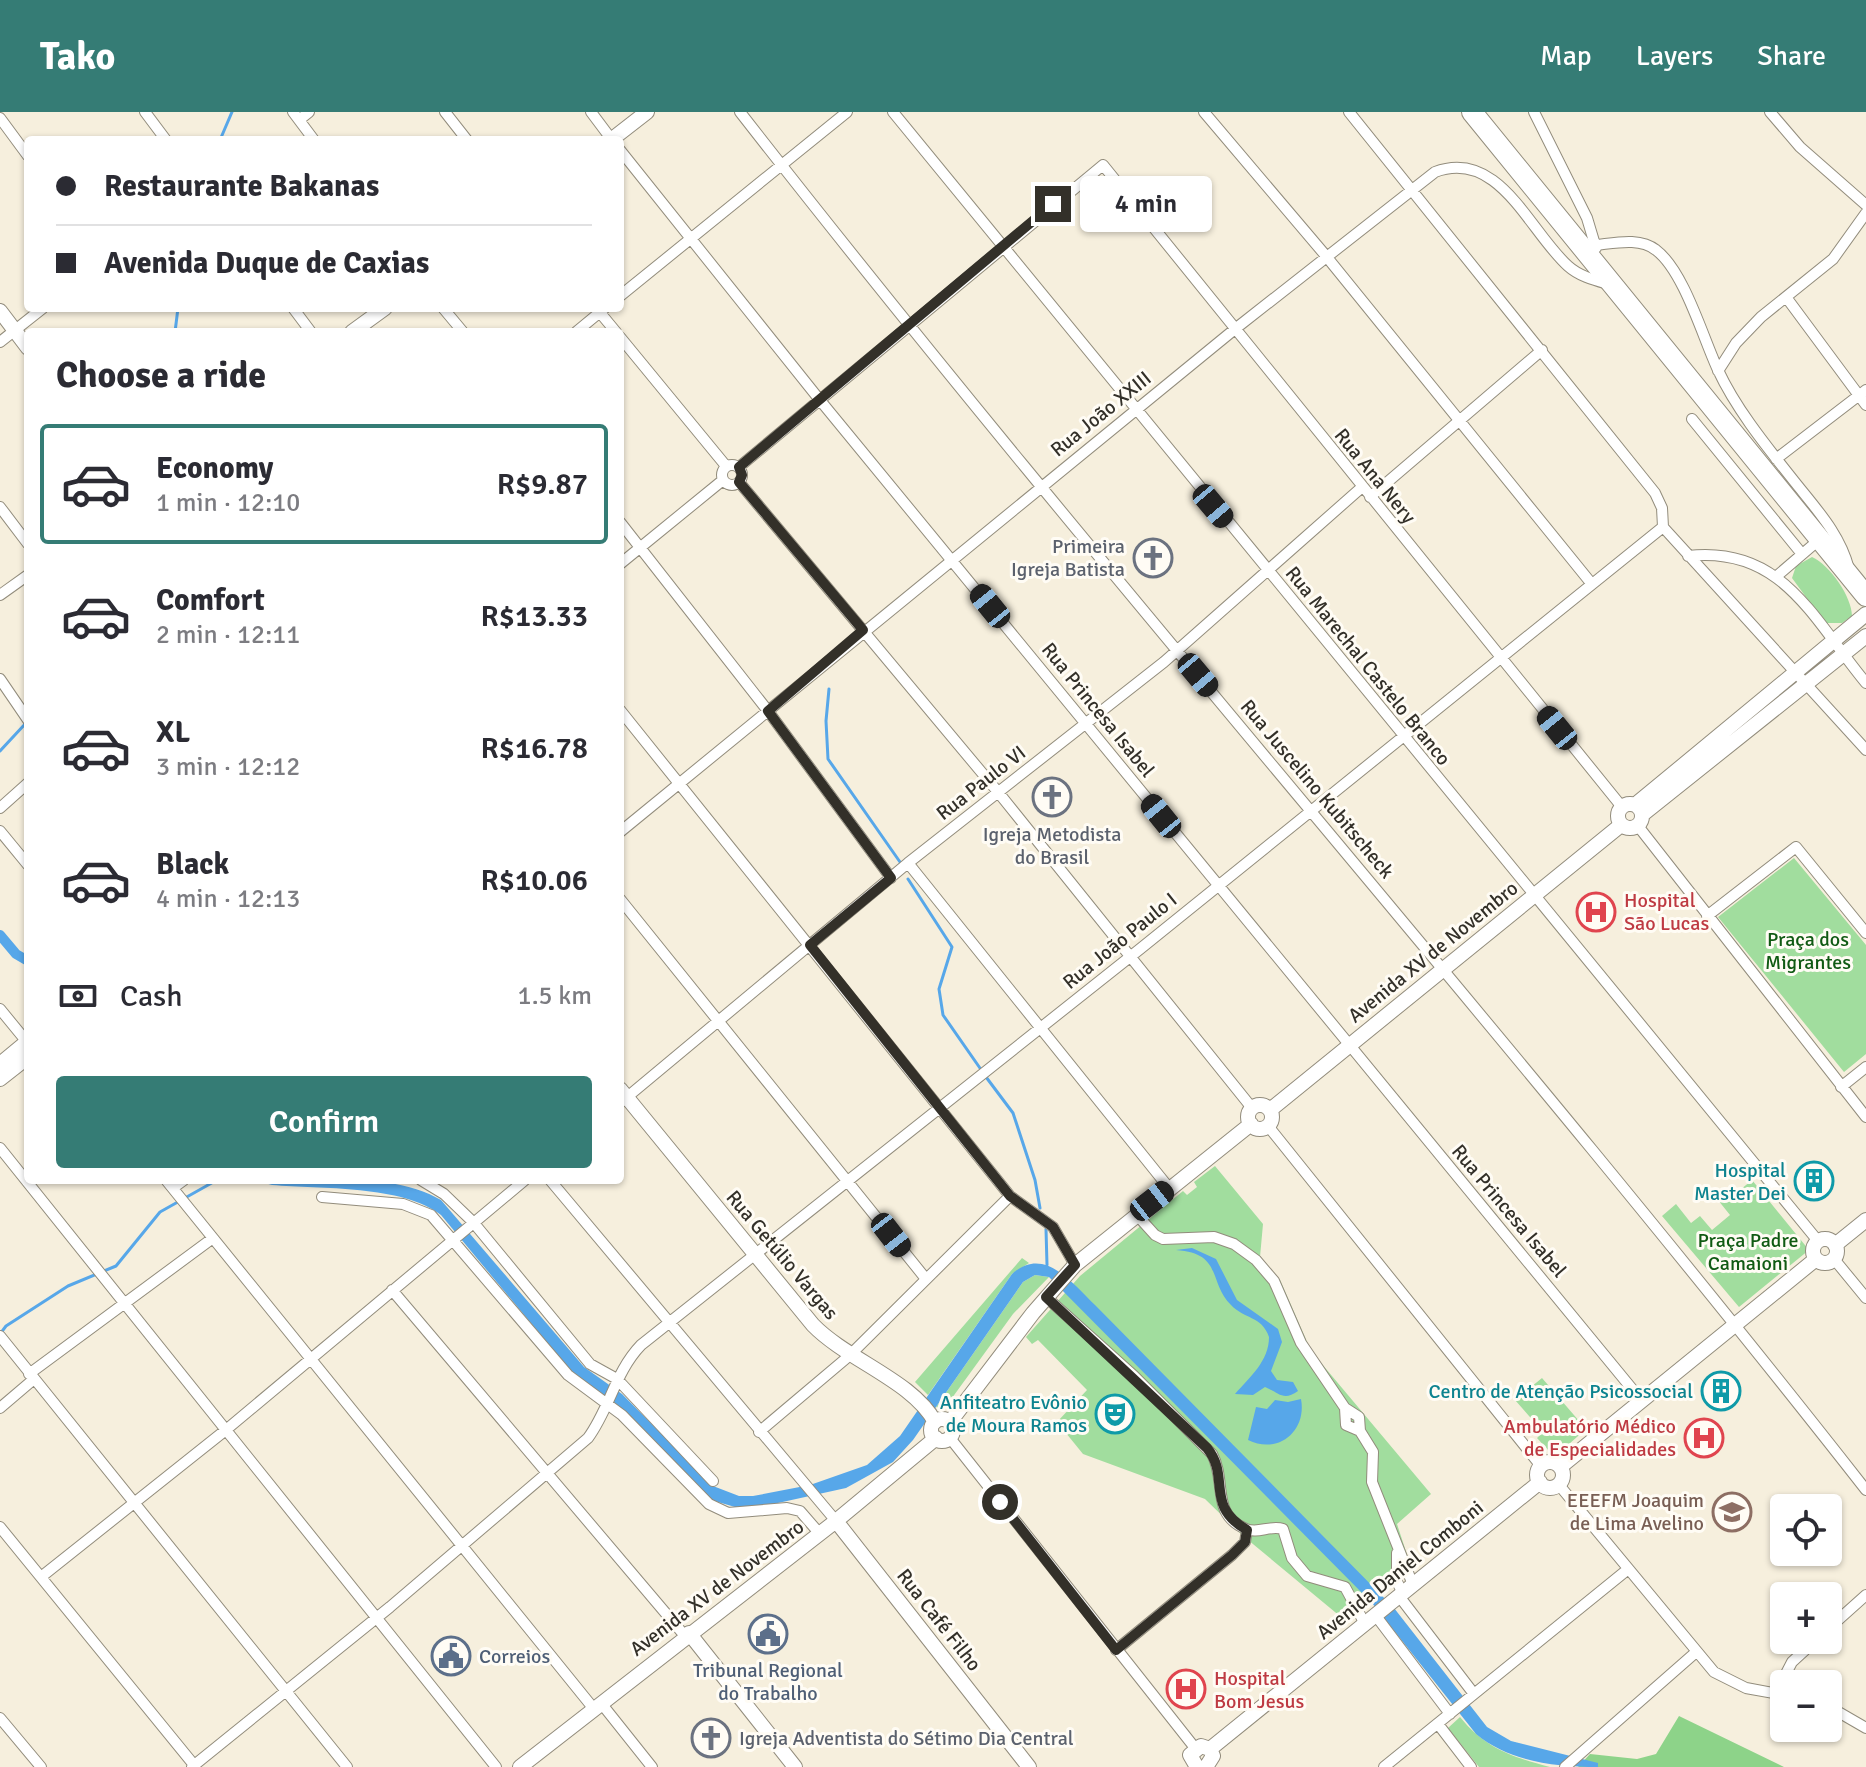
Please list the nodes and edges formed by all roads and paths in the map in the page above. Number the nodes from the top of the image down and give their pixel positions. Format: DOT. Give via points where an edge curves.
graph roads {
  1 [pos="145,112"];
  2 [pos="309,112"];
  3 [pos="445,112"];
  4 [pos="591,112"];
  5 [pos="647,112"];
  6 [pos="740,112"];
  7 [pos="847,112"];
  8 [pos="893,112"];
  9 [pos="1204,112"];
  10 [pos="1349,112"];
  11 [pos="1472,112"];
  12 [pos="1534,112"];
  13 [pos="1770,112"];
  14 [pos="296,116"];
  15 [pos="0,118"];
  16 [pos="163,136"];
  17 [pos="311,136"];
  18 [pos="464,136"];
  19 [pos="608,136"];
  20 [pos="616,136"];
  21 [pos="24,151"];
  22 [pos="624,155"];
  23 [pos="782,165"];
  24 [pos="1413,189"];
  25 [pos="1866,205"];
  26 [pos="1866,213"];
  27 [pos="691,239"];
  28 [pos="1001,247"];
  29 [pos="1596,255"];
  30 [pos="1326,256"];
  31 [pos="1613,285"];
  32 [pos="624,293"];
  33 [pos="1786,297"];
  34 [pos="0,311"];
  35 [pos="38,312"];
  36 [pos="380,312"];
  37 [pos="446,312"];
  38 [pos="598,312"];
  39 [pos="909,325"];
  40 [pos="358,328"];
  41 [pos="460,328"];
  42 [pos="580,328"];
  43 [pos="1235,329"];
  44 [pos="15,331"];
  45 [pos="0,342"];
  46 [pos="624,342"];
  47 [pos="24,343"];
  48 [pos="1542,350"];
  49 [pos="1718,371"];
  50 [pos="1864,397"];
  51 [pos="819,399"];
  52 [pos="1134,410"];
  53 [pos="1692,419"];
  54 [pos="1459,421"];
  55 [pos="1776,459"];
  56 [pos="726,466"];
  57 [pos="739,467"];
  58 [pos="723,480"];
  59 [pos="739,482"];
  60 [pos="1041,487"];
  61 [pos="1361,488"];
  62 [pos="1370,497"];
  63 [pos="0,507"];
  64 [pos="624,527"];
  65 [pos="1663,527"];
  66 [pos="24,539"];
  67 [pos="1820,539"];
  68 [pos="641,547"];
  69 [pos="1802,554"];
  70 [pos="1688,556"];
  71 [pos="952,558"];
  72 [pos="624,561"];
  73 [pos="1267,572"];
  74 [pos="1778,575"];
  75 [pos="24,578"];
  76 [pos="1852,578"];
  77 [pos="1591,583"];
  78 [pos="0,595"];
  79 [pos="1866,596"];
  80 [pos="1866,614"];
  81 [pos="863,630"];
  82 [pos="1866,636"];
  83 [pos="1832,642"];
  84 [pos="1178,651"];
  85 [pos="1842,655"];
  86 [pos="1499,658"];
  87 [pos="1796,671"];
  88 [pos="0,679"];
  89 [pos="1806,683"];
  90 [pos="1866,683"];
  91 [pos="768,711"];
  92 [pos="24,714"];
  93 [pos="624,715"];
  94 [pos="1085,724"];
  95 [pos="1401,736"];
  96 [pos="1866,750"];
  97 [pos="679,784"];
  98 [pos="24,787"];
  99 [pos="998,792"];
  100 [pos="0,808"];
  101 [pos="1311,809"];
  102 [pos="1634,813"];
  103 [pos="624,829"];
  104 [pos="0,831"];
  105 [pos="24,860"];
  106 [pos="908,863"];
  107 [pos="891,878"];
  108 [pos="1218,885"];
  109 [pos="1534,897"];
  110 [pos="624,904"];
  111 [pos="1707,916"];
  112 [pos="1866,933"];
  113 [pos="810,945"];
  114 [pos="1130,957"];
  115 [pos="1444,969"];
  116 [pos="0,1009"];
  117 [pos="720,1020"];
  118 [pos="1042,1026"];
  119 [pos="24,1036"];
  120 [pos="24,1044"];
  121 [pos="1348,1046"];
  122 [pos="24,1060"];
  123 [pos="0,1064"];
  124 [pos="1866,1067"];
  125 [pos="0,1079"];
  126 [pos="1841,1087"];
  127 [pos="624,1094"];
  128 [pos="624,1098"];
  129 [pos="940,1106"];
  130 [pos="1252,1108"];
  131 [pos="1270,1110"];
  132 [pos="1866,1117"];
  133 [pos="1251,1124"];
  134 [pos="1268,1126"];
  135 [pos="0,1148"];
  136 [pos="24,1178"];
  137 [pos="848,1180"];
  138 [pos="29,1184"];
  139 [pos="428,1184"];
  140 [pos="520,1184"];
  141 [pos="553,1184"];
  142 [pos="173,1188"];
  143 [pos="1169,1188"];
  144 [pos="1010,1196"];
  145 [pos="322,1197"];
  146 [pos="1136,1214"];
  147 [pos="1866,1220"];
  148 [pos="470,1224"];
  149 [pos="455,1237"];
  150 [pos="213,1238"];
  151 [pos="1818,1241"];
  152 [pos="1834,1252"];
  153 [pos="756,1255"];
  154 [pos="1816,1259"];
  155 [pos="926,1279"];
  156 [pos="1060,1281"];
  157 [pos="392,1290"];
  158 [pos="1866,1298"];
  159 [pos="123,1301"];
  160 [pos="669,1323"];
  161 [pos="1735,1323"];
  162 [pos="2,1338"];
  163 [pos="849,1356"];
  164 [pos="310,1357"];
  165 [pos="32,1376"];
  166 [pos="612,1393"];
  167 [pos="1642,1401"];
  168 [pos="0,1408"];
  169 [pos="939,1420"];
  170 [pos="227,1429"];
  171 [pos="759,1432"];
  172 [pos="943,1438"];
  173 [pos="1541,1466"];
  174 [pos="1560,1467"];
  175 [pos="546,1476"];
  176 [pos="713,1481"];
  177 [pos="1540,1482"];
  178 [pos="1559,1485"];
  179 [pos="1866,1490"];
  180 [pos="133,1504"];
  181 [pos="836,1521"];
  182 [pos="0,1527"];
  183 [pos="1247,1530"];
  184 [pos="820,1534"];
  185 [pos="464,1546"];
  186 [pos="1627,1570"];
  187 [pos="41,1577"];
  188 [pos="1866,1595"];
  189 [pos="1389,1604"];
  190 [pos="1842,1616"];
  191 [pos="378,1617"];
  192 [pos="687,1635"];
  193 [pos="1116,1650"];
  194 [pos="1695,1653"];
  195 [pos="1801,1654"];
  196 [pos="1789,1670"];
  197 [pos="1770,1691"];
  198 [pos="287,1693"];
  199 [pos="1471,1696"];
  200 [pos="598,1706"];
  201 [pos="1452,1712"];
  202 [pos="1842,1714"];
  203 [pos="0,1718"];
  204 [pos="1438,1724"];
  205 [pos="1866,1728"];
  206 [pos="1201,1762"];
  207 [pos="193,1766"];
  208 [pos="41,1767"];
  209 [pos="347,1767"];
  210 [pos="496,1767"];
  211 [pos="520,1767"];
  212 [pos="652,1767"];
  213 [pos="795,1767"];
  214 [pos="1029,1767"];
  215 [pos="1384,1767"];
  216 [pos="1471,1767"];
  217 [pos="1565,1767"];
  1 -- 16 [label="street"];
  2 -- 14 [label="street"];
  3 -- 18 [label="street"];
  4 -- 19 [label="street"];
  5 -- 20 [label="street"];
  6 -- 23 [label="street, Rua Juscelino Kubitscheck"];
  7 -- 23 [label="street"];
  8 -- 28 [label="street, Rua Marechal Castelo Branco"];
  9 -- 30 [label="street"];
  10 -- 24 [label="street"];
  11 -- 29 [label="highway"];
  12 -- 29 [label="street" via="1584,210"];
  13 -- 25 [label="street" via="1800,147"];
  14 -- 17 [label="street"];
  15 -- 21 [label="street"];
  22 -- 27 [label="street, Rua Princesa Isabel"];
  23 -- 27 [label="street"];
  23 -- 39 [label="street, Rua Juscelino Kubitscheck"];
  24 -- 30 [label="street, Rua João XXIII"];
  24 -- 31 [label="street, Rua João XXIII" via="1443,169 1480,169 1569,267"];
  24 -- 48 [label="street"];
  26 -- 33 [label="street" via="1833,259"];
  27 -- 32 [label="street"];
  27 -- 51 [label="street, Rua Princesa Isabel"];
  28 -- 39 [label="street"];
  28 -- 43 [label="street, Rua Ana Nery" via="1103,165"];
  28 -- 52 [label="street, Rua Marechal Castelo Branco"];
  29 -- 31 [label="highway"];
  29 -- 49 [label="street" via="1635,241 1656,249 1699,320"];
  30 -- 43 [label="street, Rua João XXIII"];
  30 -- 54 [label="street"];
  31 -- 67 [label="highway"];
  33 -- 49 [label="street" via="1736,343"];
  33 -- 50 [label="street"];
  34 -- 44 [label="street"];
  35 -- 44 [label="street"];
  36 -- 40 [label="street"];
  37 -- 41 [label="street"];
  38 -- 42 [label="street"];
  39 -- 51 [label="street"];
  39 -- 60 [label="street, Rua Juscelino Kubitscheck"];
  43 -- 52 [label="street, Rua João XXIII"];
  43 -- 61 [label="street, Rua Ana Nery"];
  44 -- 45 [label="street"];
  44 -- 47 [label="street"];
  46 -- 56 [label="street"];
  48 -- 54 [label="street"];
  48 -- 65 [label="street" via="1655,493"];
  49 -- 55 [label="street"];
  50 -- 55 [label="street"];
  51 -- 57 [label="street"];
  51 -- 71 [label="street, Rua Princesa Isabel"];
  52 -- 60 [label="street, Rua João XXIII"];
  52 -- 73 [label="street, Rua Marechal Castelo Branco"];
  53 -- 69 [label="street"];
  54 -- 62 [label="street"];
  54 -- 77 [label="street"];
  55 -- 76 [label="street" via="1842,542"];
  56 -- 57 [label="street"];
  56 -- 58 [label="street"];
  57 -- 59 [label="street"];
  58 -- 59 [label="street" via="729,485"];
  58 -- 68 [label="street"];
  59 -- 81 [label="street"];
  60 -- 71 [label="street, Rua João XXIII"];
  60 -- 84 [label="street, Rua Juscelino Kubitscheck"];
  61 -- 62 [label="street, Rua Ana Nery"];
  61 -- 73 [label="street, Rua Paulo VI"];
  62 -- 86 [label="street, Rua Ana Nery"];
  63 -- 66 [label="street"];
  64 -- 68 [label="street"];
  65 -- 70 [label="street"];
  65 -- 77 [label="street, Rua João Paulo I"];
  67 -- 69 [label="street"];
  67 -- 76 [label="highway"];
  68 -- 72 [label="street"];
  68 -- 91 [label="street"];
  69 -- 74 [label="street"];
  70 -- 74 [label="street" via="1727,555"];
  70 -- 87 [label="street"];
  71 -- 81 [label="street, Rua João XXIII"];
  71 -- 94 [label="street, Rua Princesa Isabel"];
  73 -- 84 [label="street, Rua Paulo VI"];
  73 -- 95 [label="street, Rua Marechal Castelo Branco"];
  74 -- 83 [label="street"];
  75 -- 78 [label="street"];
  76 -- 79 [label="highway"];
  77 -- 86 [label="street, Rua João Paulo I"];
  80 -- 83 [label="street"];
  81 -- 91 [label="street, Rua João XXIII"];
  81 -- 99 [label="street"];
  82 -- 85 [label="street"];
  83 -- 85 [label="street"];
  83 -- 87 [label="street"];
  84 -- 94 [label="street, Rua Paulo VI"];
  84 -- 101 [label="street, Rua Juscelino Kubitscheck"];
  85 -- 89 [label="street"];
  85 -- 90 [label="street"];
  86 -- 95 [label="street, Rua João Paulo I"];
  86 -- 102 [label="street, Rua Ana Nery"];
  87 -- 89 [label="street"];
  87 -- 102 [label="street"];
  88 -- 92 [label="street"];
  89 -- 96 [label="street"];
  89 -- 102 [label="street"];
  91 -- 97 [label="street, Rua João XXIII"];
  91 -- 107 [label="street"];
  93 -- 97 [label="street"];
  94 -- 99 [label="street, Rua Paulo VI"];
  94 -- 108 [label="street, Rua Princesa Isabel"];
  95 -- 101 [label="street, Rua João Paulo I"];
  95 -- 109 [label="street, Rua Marechal Castelo Branco"];
  97 -- 103 [label="street, Rua João XXIII"];
  97 -- 113 [label="street"];
  98 -- 100 [label="street"];
  99 -- 106 [label="street, Rua Paulo VI"];
  99 -- 114 [label="street"];
  101 -- 108 [label="street, Rua João Paulo I"];
  101 -- 115 [label="street, Rua Juscelino Kubitscheck"];
  102 -- 109 [label="street, Avenida XV de Novembro" via="1631,829 1621,825"];
  102 -- 111 [label="street, Rua Ana Nery"];
  104 -- 105 [label="street"];
  106 -- 107 [label="street, Rua Paulo VI"];
  106 -- 118 [label="street"];
  107 -- 113 [label="street, Rua Paulo VI"];
  108 -- 114 [label="street, Rua João Paulo I"];
  108 -- 121 [label="street, Rua Princesa Isabel"];
  109 -- 115 [label="street, Avenida XV de Novembro"];
  109 -- 151 [label="street, Rua Marechal Castelo Branco"];
  110 -- 117 [label="street"];
  111 -- 112 [label="street" via="1796,847"];
  111 -- 126 [label="street, Rua Ana Nery"];
  113 -- 117 [label="street, Rua Paulo VI"];
  113 -- 129 [label="street"];
  114 -- 118 [label="street, Rua João Paulo I"];
  114 -- 130 [label="street"];
  115 -- 121 [label="street, Avenida XV de Novembro"];
  115 -- 161 [label="street, Rua Juscelino Kubitscheck"];
  116 -- 119 [label="street"];
  117 -- 127 [label="street, Rua Paulo VI"];
  117 -- 137 [label="street"];
  118 -- 129 [label="street, Rua João Paulo I"];
  118 -- 143 [label="street"];
  120 -- 123 [label="street"];
  121 -- 131 [label="street, Avenida XV de Novembro"];
  121 -- 167 [label="street, Rua Princesa Isabel"];
  122 -- 125 [label="street"];
  124 -- 126 [label="street"];
  126 -- 132 [label="street, Rua Ana Nery"];
  128 -- 153 [label="street, Rua Getúlio Vargas"];
  129 -- 137 [label="street, Rua João Paulo I"];
  129 -- 144 [label="street"];
  130 -- 131 [label="street" via="1263,1105"];
  130 -- 133 [label="street"];
  131 -- 134 [label="street"];
  133 -- 134 [label="street"];
  133 -- 143 [label="street"];
  134 -- 173 [label="street"];
  135 -- 136 [label="street"];
  137 -- 153 [label="street, Rua João Paulo I"];
  137 -- 155 [label="street"];
  138 -- 159 [label="street"];
  139 -- 148 [label="street"];
  140 -- 148 [label="street"];
  141 -- 160 [label="street, Rua Café Filho"];
  142 -- 150 [label="street"];
  143 -- 146 [label="street"];
  144 -- 155 [label="street"];
  144 -- 156 [label="street" via="1053,1227"];
  145 -- 149 [label="street" via="414,1207"];
  146 -- 156 [label="street"];
  146 -- 189 [label="street" via="1163,1239 1214,1237 1234,1244 1274,1281 1301,1343 1345,1408 1359,1417 1360,1431 1373,1452 1372,1482 1396,1545"];
  147 -- 152 [label="street"];
  148 -- 149 [label="street"];
  148 -- 166 [label="street"];
  149 -- 157 [label="street"];
  149 -- 166 [label="street" via="568,1375"];
  150 -- 159 [label="street"];
  150 -- 164 [label="street"];
  151 -- 152 [label="street" via="1829,1240"];
  151 -- 154 [label="street" via="1813,1249"];
  152 -- 154 [label="street" via="1823,1262"];
  152 -- 158 [label="street"];
  153 -- 160 [label="street, Rua João Paulo I"];
  153 -- 163 [label="street, Rua Getúlio Vargas" via="813,1325"];
  154 -- 161 [label="street"];
  155 -- 163 [label="street"];
  156 -- 169 [label="street"];
  156 -- 183 [label="street" via="1207,1448 1217,1463 1224,1512"];
  157 -- 164 [label="street"];
  157 -- 175 [label="street"];
  159 -- 165 [label="street"];
  159 -- 170 [label="street"];
  160 -- 166 [label="street, Rua João Paulo I" via="635,1352"];
  160 -- 171 [label="street, Rua Café Filho"];
  161 -- 167 [label="street"];
  161 -- 179 [label="street, Rua Juscelino Kubitscheck"];
  162 -- 165 [label="street"];
  163 -- 169 [label="street, Rua Getúlio Vargas"];
  163 -- 171 [label="street"];
  164 -- 170 [label="street"];
  164 -- 185 [label="street"];
  165 -- 168 [label="street"];
  165 -- 180 [label="street"];
  166 -- 175 [label="street, Rua João Paulo I" via="588,1438"];
  166 -- 176 [label="street"];
  166 -- 184 [label="street" via="709,1504 728,1513 800,1511"];
  167 -- 174 [label="street"];
  169 -- 172 [label="street" via="932,1429"];
  170 -- 180 [label="street"];
  170 -- 191 [label="street"];
  171 -- 181 [label="street, Rua Café Filho"];
  172 -- 181 [label="street, Avenida XV de Novembro"];
  172 -- 193 [label="street"];
  173 -- 174 [label="street" via="1549,1462"];
  173 -- 177 [label="street"];
  174 -- 178 [label="street"];
  175 -- 185 [label="street, Rua João Paulo I"];
  175 -- 192 [label="street"];
  177 -- 178 [label="street" via="1551,1488"];
  177 -- 189 [label="street, Avenida Daniel Comboni"];
  178 -- 186 [label="street"];
  180 -- 187 [label="street"];
  180 -- 198 [label="street"];
  181 -- 184 [label="street, Avenida XV de Novembro"];
  181 -- 214 [label="street, Rua Café Filho"];
  182 -- 187 [label="street"];
  183 -- 189 [label="street" via="1283,1529 1296,1566 1321,1582"];
  183 -- 193 [label="street" via="1245,1542 1232,1555"];
  184 -- 192 [label="street, Avenida XV de Novembro"];
  185 -- 191 [label="street, Rua João Paulo I"];
  185 -- 200 [label="street"];
  186 -- 194 [label="street"];
  186 -- 199 [label="street"];
  187 -- 207 [label="street"];
  188 -- 190 [label="street"];
  189 -- 199 [label="street"];
  189 -- 201 [label="street"];
  189 -- 206 [label="street, Avenida Daniel Comboni"];
  191 -- 198 [label="street, Rua João Paulo I"];
  191 -- 210 [label="street"];
  192 -- 200 [label="street, Avenida XV de Novembro"];
  192 -- 213 [label="street"];
  193 -- 206 [label="street"];
  194 -- 197 [label="street" via="1726,1680"];
  194 -- 217 [label="street"];
  195 -- 196 [label="street"];
  198 -- 207 [label="street, Rua João Paulo I"];
  198 -- 209 [label="street"];
  199 -- 201 [label="street"];
  200 -- 211 [label="street, Avenida XV de Novembro"];
  200 -- 212 [label="street"];
  201 -- 204 [label="street"];
  202 -- 205 [label="street"];
  203 -- 208 [label="street"];
  204 -- 215 [label="street"];
  204 -- 216 [label="street"];
}
